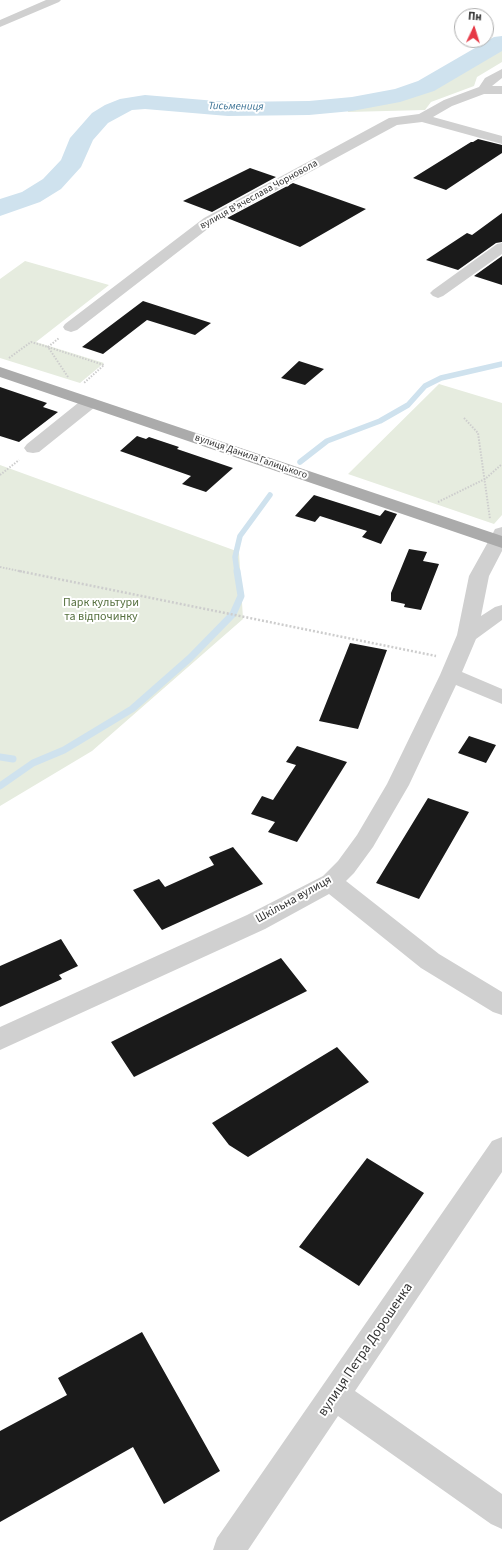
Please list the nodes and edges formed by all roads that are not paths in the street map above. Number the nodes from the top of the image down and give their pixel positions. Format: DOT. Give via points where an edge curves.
graph roads {
  1 [pos="55,0"];
  2 [pos="0,24"];
  3 [pos="502,73"];
  4 [pos="483,90"];
  5 [pos="502,90"];
  6 [pos="422,118"];
  7 [pos="502,140"];
  8 [pos="502,247"];
  9 [pos="438,293"];
  10 [pos="71,327"];
  11 [pos="3,366"];
  12 [pos="89,402"];
  13 [pos="34,448"];
  14 [pos="500,539"];
  15 [pos="502,611"];
  16 [pos="467,634"];
  17 [pos="453,668"];
  18 [pos="502,697"];
  19 [pos="330,882"];
  20 [pos="502,1004"];
  21 [pos="0,1039"];
  22 [pos="502,1149"];
  23 [pos="335,1395"];
  24 [pos="502,1513"];
  25 [pos="229,1550"];
  1 -- 2 [label="street"];
  3 -- 4 [label="street" via="489,81"];
  4 -- 5 [label="street"];
  4 -- 6 [label="street" via="448,103"];
  6 -- 7 [label="street"];
  6 -- 10 [label="street, вулиця Вʼячеслава Чорновола" via="394,121 209,221"];
  8 -- 9 [label="street"];
  11 -- 12 [label="main road, вулиця Данила Галицького"];
  12 -- 13 [label="street"];
  12 -- 14 [label="main road, вулиця Данила Галицького"];
  14 -- 16 [label="street, Шкільна вулиця" via="479,576"];
  15 -- 16 [label="street"];
  16 -- 17 [label="street, Шкільна вулиця"];
  17 -- 18 [label="street"];
  17 -- 19 [label="street, Шкільна вулиця" via="398,785 365,841 346,867"];
  19 -- 20 [label="street" via="430,961"];
  19 -- 21 [label="street, Шкільна вулиця" via="256,922"];
  22 -- 23 [label="street, вулиця Петра Дорошенка"];
  23 -- 24 [label="street"];
  23 -- 25 [label="street, вулиця Петра Дорошенка"];
}
